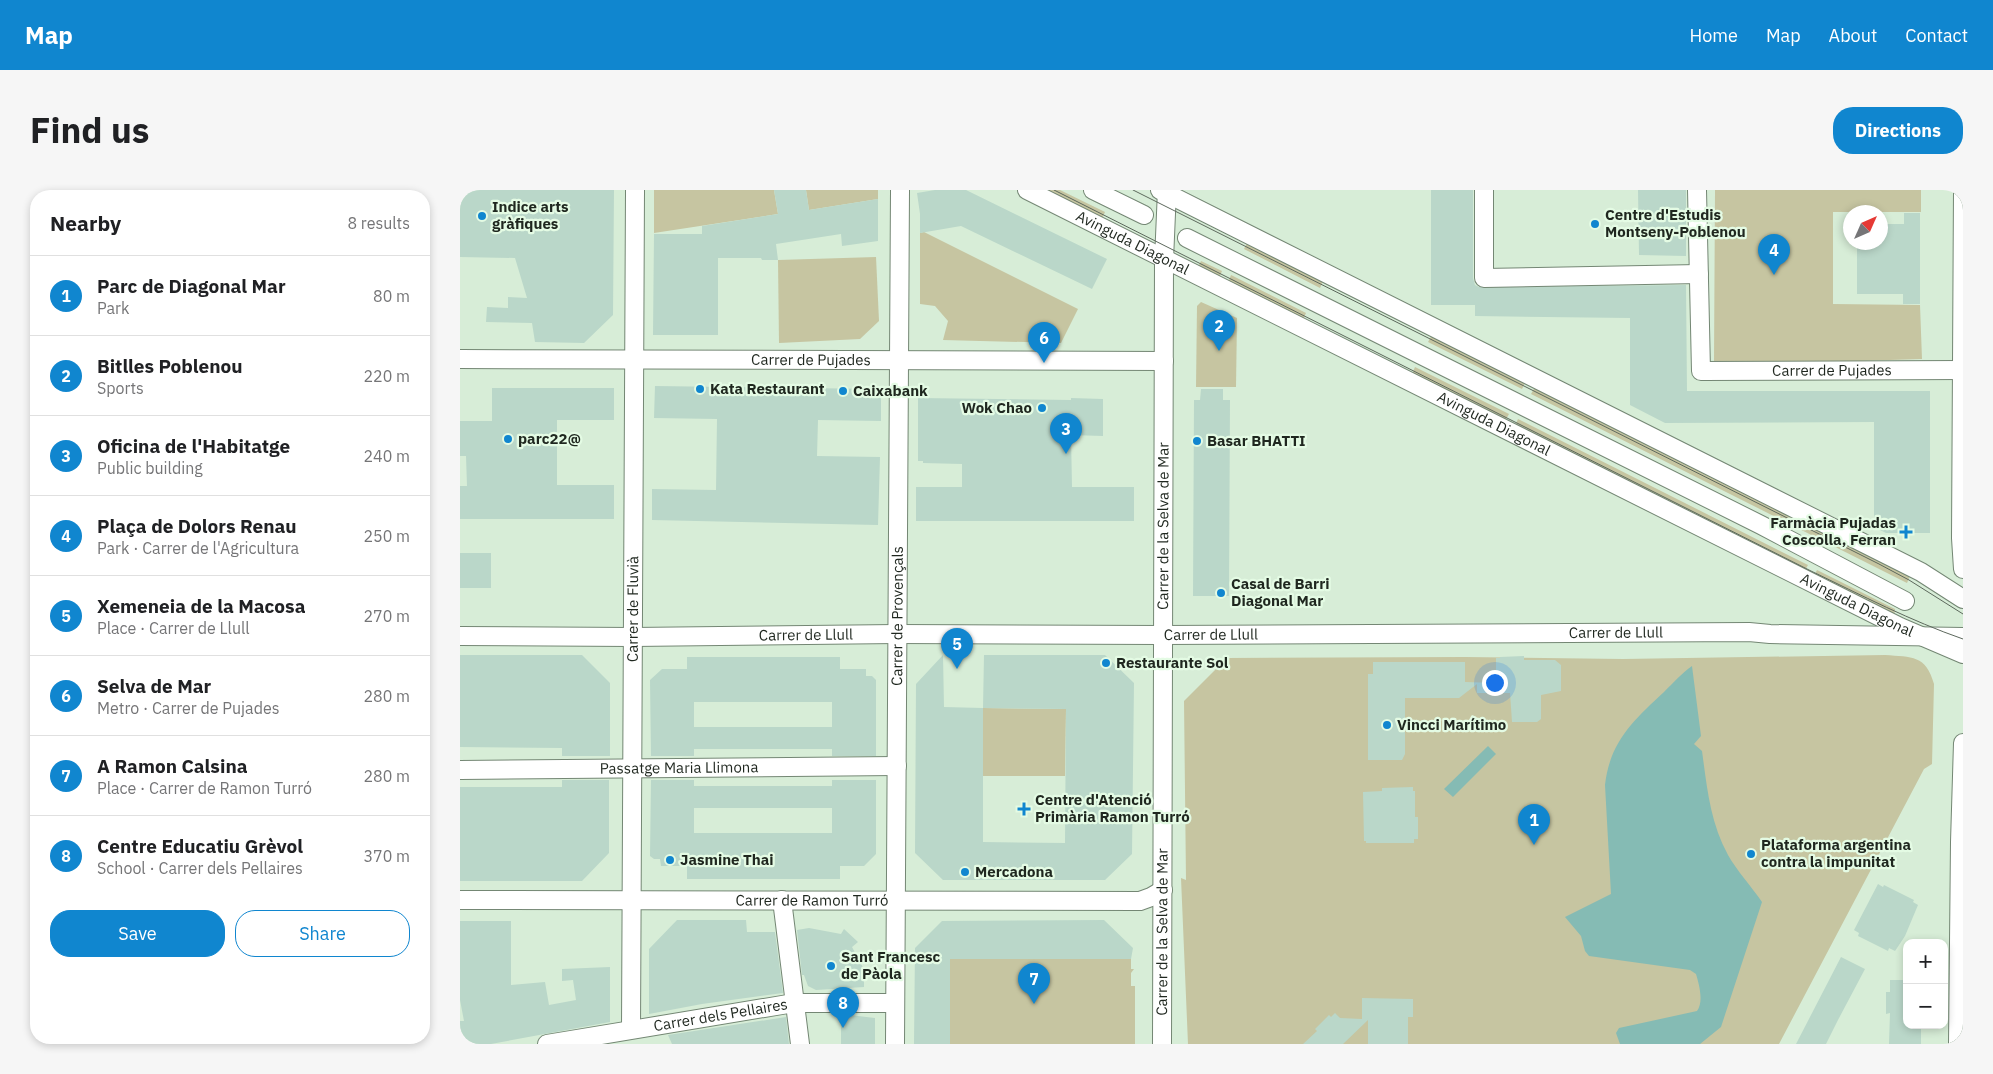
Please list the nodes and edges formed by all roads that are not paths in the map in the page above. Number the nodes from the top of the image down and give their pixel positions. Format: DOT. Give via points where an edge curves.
graph roads {
  1 [pos="635,190"];
  2 [pos="900,190"];
  3 [pos="1027,190"];
  4 [pos="1093,190"];
  5 [pos="1484,190"];
  6 [pos="1697,190"];
  7 [pos="1963,190"];
  8 [pos="1164,191"];
  9 [pos="1144,215"];
  10 [pos="1187,238"];
  11 [pos="1164,260"];
  12 [pos="1699,274"];
  13 [pos="460,359"];
  14 [pos="634,360"];
  15 [pos="899,360"];
  16 [pos="1164,361"];
  17 [pos="1962,370"];
  18 [pos="1963,570"];
  19 [pos="1963,599"];
  20 [pos="1905,601"];
  21 [pos="897,634"];
  22 [pos="1163,635"];
  23 [pos="460,636"];
  24 [pos="1921,636"];
  25 [pos="633,637"];
  26 [pos="1963,637"];
  27 [pos="1963,654"];
  28 [pos="1963,743"];
  29 [pos="896,766"];
  30 [pos="460,770"];
  31 [pos="632,770"];
  32 [pos="1163,890"];
  33 [pos="460,900"];
  34 [pos="632,900"];
  35 [pos="782,900"];
  36 [pos="896,900"];
  37 [pos="895,1003"];
  38 [pos="795,1007"];
  39 [pos="631,1029"];
  40 [pos="547,1044"];
  41 [pos="800,1044"];
  42 [pos="895,1044"];
  43 [pos="1162,1044"];
  44 [pos="1958,1044"];
  1 -- 14 [label="street, Carrer de Fluvià"];
  2 -- 15 [label="street, Carrer de Provençals"];
  3 -- 11 [label="street, Avinguda Diagonal"];
  4 -- 9 [label="street, Avinguda Diagonal"];
  5 -- 12 [label="street" via="1484,278"];
  6 -- 12 [label="street"];
  7 -- 17 [label="street"];
  8 -- 11 [label="street, Carrer de la Selva de Mar"];
  8 -- 19 [label="street" via="1920,572"];
  10 -- 20 [label="street, Avinguda Diagonal" via="1734,511"];
  11 -- 16 [label="street, Carrer de la Selva de Mar"];
  11 -- 24 [label="street, Avinguda Diagonal"];
  12 -- 17 [label="street, Carrer de Pujades" via="1701,371"];
  13 -- 14 [label="street, Carrer de Pujades"];
  14 -- 15 [label="street, Carrer de Pujades"];
  14 -- 25 [label="street, Carrer de Fluvià"];
  15 -- 16 [label="street, Carrer de Pujades"];
  15 -- 21 [label="street, Carrer de Provençals"];
  16 -- 22 [label="street, Carrer de la Selva de Mar"];
  17 -- 18 [label="street"];
  21 -- 22 [label="street, Carrer de Llull"];
  21 -- 25 [label="street, Carrer de Llull"];
  21 -- 29 [label="street, Carrer de Provençals"];
  22 -- 24 [label="street, Carrer de Llull" via="1749,632"];
  22 -- 32 [label="street, Carrer de la Selva de Mar"];
  23 -- 25 [label="street, Carrer de Llull"];
  24 -- 26 [label="street, Carrer de Llull"];
  24 -- 27 [label="street, Avinguda Diagonal"];
  25 -- 31 [label="street, Carrer de Fluvià"];
  28 -- 44 [label="street"];
  29 -- 31 [label="street, Passatge Maria Llimona"];
  29 -- 36 [label="street, Carrer de Provençals"];
  30 -- 31 [label="street, Passatge Maria Llimona"];
  31 -- 34 [label="street, Carrer de Fluvià"];
  32 -- 36 [label="street, Carrer de Ramon Turró" via="1140,900"];
  32 -- 43 [label="street, Carrer de la Selva de Mar"];
  33 -- 34 [label="street, Carrer de Ramon Turró"];
  34 -- 35 [label="street, Carrer de Ramon Turró"];
  34 -- 39 [label="street, Carrer de Fluvià"];
  35 -- 36 [label="street, Carrer de Ramon Turró"];
  35 -- 38 [label="street"];
  36 -- 37 [label="street, Carrer de Provençals"];
  37 -- 38 [label="street, Carrer dels Pellaires"];
  37 -- 42 [label="street, Carrer de Provençals"];
  38 -- 39 [label="street, Carrer dels Pellaires"];
  38 -- 41 [label="street"];
  39 -- 40 [label="street, Carrer dels Pellaires"];
}
